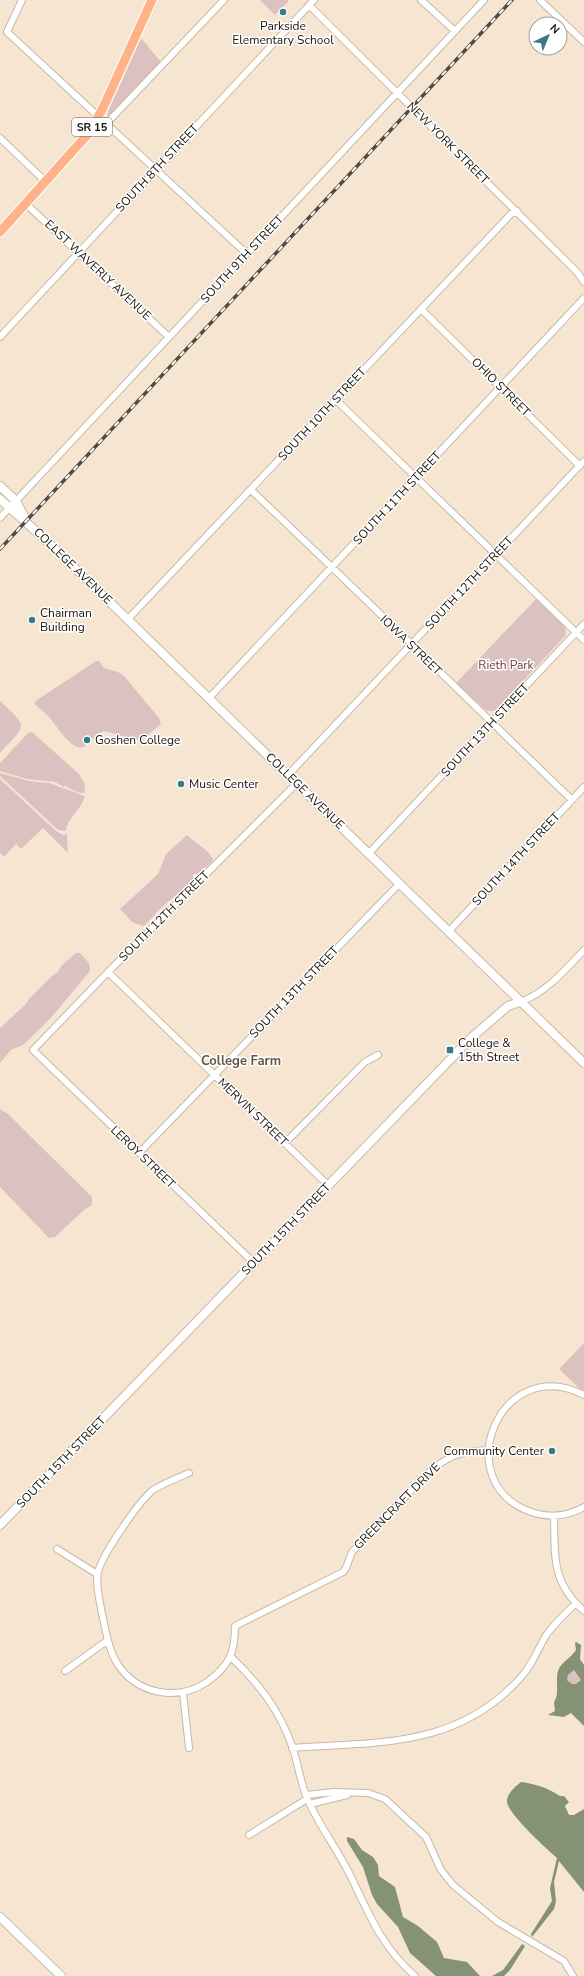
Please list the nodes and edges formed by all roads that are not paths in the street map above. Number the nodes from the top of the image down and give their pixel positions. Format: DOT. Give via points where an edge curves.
graph roads {
  1 [pos="22,0"];
  2 [pos="152,0"];
  3 [pos="224,0"];
  4 [pos="314,0"];
  5 [pos="421,0"];
  6 [pos="484,0"];
  7 [pos="540,0"];
  8 [pos="309,5"];
  9 [pos="455,31"];
  10 [pos="584,42"];
  11 [pos="397,93"];
  12 [pos="98,117"];
  13 [pos="106,124"];
  14 [pos="0,138"];
  15 [pos="156,170"];
  16 [pos="46,182"];
  17 [pos="26,204"];
  18 [pos="517,211"];
  19 [pos="0,232"];
  20 [pos="79,252"];
  21 [pos="247,254"];
  22 [pos="584,282"];
  23 [pos="584,298"];
  24 [pos="421,309"];
  25 [pos="0,335"];
  26 [pos="169,338"];
  27 [pos="501,388"];
  28 [pos="336,400"];
  29 [pos="582,464"];
  30 [pos="416,477"];
  31 [pos="0,486"];
  32 [pos="251,490"];
  33 [pos="0,498"];
  34 [pos="16,501"];
  35 [pos="10,508"];
  36 [pos="0,518"];
  37 [pos="26,520"];
  38 [pos="496,555"];
  39 [pos="333,567"];
  40 [pos="128,619"];
  41 [pos="584,624"];
  42 [pos="576,632"];
  43 [pos="584,640"];
  44 [pos="411,645"];
  45 [pos="209,698"];
  46 [pos="492,722"];
  47 [pos="288,775"];
  48 [pos="296,783"];
  49 [pos="584,787"];
  50 [pos="572,800"];
  51 [pos="369,853"];
  52 [pos="400,883"];
  53 [pos="449,931"];
  54 [pos="584,950"];
  55 [pos="108,972"];
  56 [pos="520,1002"];
  57 [pos="33,1050"];
  58 [pos="378,1055"];
  59 [pos="584,1063"];
  60 [pos="214,1074"];
  61 [pos="285,1143"];
  62 [pos="139,1153"];
  63 [pos="328,1185"];
  64 [pos="254,1263"];
  65 [pos="584,1395"];
  66 [pos="488,1450"];
  67 [pos="189,1473"];
  68 [pos="584,1507"];
  69 [pos="554,1516"];
  70 [pos="0,1525"];
  71 [pos="57,1549"];
  72 [pos="98,1574"];
  73 [pos="576,1603"];
  74 [pos="584,1611"];
  75 [pos="108,1640"];
  76 [pos="231,1657"];
  77 [pos="64,1671"];
  78 [pos="183,1692"];
  79 [pos="189,1748"];
  80 [pos="292,1748"];
  81 [pos="359,1793"];
  82 [pos="308,1799"];
  83 [pos="249,1835"];
  84 [pos="0,1917"];
  85 [pos="61,1976"];
  86 [pos="415,1976"];
  87 [pos="573,1976"];
  1 -- 12 [label="street" via="7,32"];
  2 -- 12 [label="main road, SR 15"];
  3 -- 13 [label="street"];
  4 -- 8 [label="street, SOUTH 8TH STREET"];
  5 -- 9 [label="street"];
  6 -- 9 [label="street, SOUTH 9TH STREET"];
  7 -- 10 [label="street"];
  8 -- 11 [label="street, NEW YORK STREET"];
  8 -- 15 [label="street, SOUTH 8TH STREET"];
  9 -- 11 [label="street, SOUTH 9TH STREET"];
  11 -- 18 [label="street, NEW YORK STREET"];
  11 -- 21 [label="street, SOUTH 9TH STREET"];
  12 -- 13 [label="street"];
  12 -- 16 [label="main road, SR 15" via="81,143"];
  13 -- 15 [label="street"];
  14 -- 16 [label="street"];
  15 -- 20 [label="street, SOUTH 8TH STREET"];
  15 -- 21 [label="street"];
  16 -- 17 [label="main road, SR 15"];
  17 -- 19 [label="main road, SR 15"];
  17 -- 20 [label="street, EAST WAVERLY AVENUE"];
  18 -- 22 [label="street, NEW YORK STREET"];
  18 -- 24 [label="street, SOUTH 10TH STREET" via="511,214"];
  20 -- 25 [label="street, SOUTH 8TH STREET"];
  20 -- 26 [label="street, EAST WAVERLY AVENUE"];
  21 -- 26 [label="street, SOUTH 9TH STREET"];
  23 -- 27 [label="street, SOUTH 11TH STREET"];
  24 -- 27 [label="street, OHIO STREET"];
  24 -- 28 [label="street, SOUTH 10TH STREET"];
  26 -- 34 [label="street, SOUTH 9TH STREET"];
  27 -- 29 [label="street, OHIO STREET"];
  27 -- 30 [label="street, SOUTH 11TH STREET"];
  28 -- 30 [label="street"];
  28 -- 32 [label="street, SOUTH 10TH STREET"];
  29 -- 38 [label="street, SOUTH 12TH STREET"];
  30 -- 38 [label="street"];
  30 -- 39 [label="street, SOUTH 11TH STREET"];
  31 -- 34 [label="main road, COLLEGE AVENUE"];
  32 -- 39 [label="street, IOWA STREET"];
  32 -- 40 [label="street, SOUTH 10TH STREET"];
  33 -- 35 [label="main road, COLLEGE AVENUE"];
  34 -- 35 [label="street, SOUTH 9TH STREET"];
  34 -- 37 [label="main road, COLLEGE AVENUE"];
  35 -- 36 [label="street, SOUTH 9TH STREET"];
  35 -- 37 [label="main road, COLLEGE AVENUE"];
  37 -- 40 [label="main road, COLLEGE AVENUE"];
  38 -- 42 [label="street"];
  38 -- 44 [label="street, SOUTH 12TH STREET"];
  39 -- 44 [label="street, IOWA STREET"];
  39 -- 45 [label="street, SOUTH 11TH STREET"];
  40 -- 45 [label="main road, COLLEGE AVENUE"];
  41 -- 42 [label="street, SOUTH 13TH STREET"];
  42 -- 43 [label="street"];
  42 -- 46 [label="street, SOUTH 13TH STREET"];
  44 -- 46 [label="street, IOWA STREET"];
  44 -- 47 [label="street, SOUTH 12TH STREET"];
  45 -- 47 [label="main road, COLLEGE AVENUE"];
  46 -- 50 [label="street, IOWA STREET"];
  46 -- 51 [label="street, SOUTH 13TH STREET"];
  47 -- 48 [label="main road, COLLEGE AVENUE"];
  48 -- 51 [label="main road, COLLEGE AVENUE"];
  48 -- 55 [label="street, SOUTH 12TH STREET"];
  49 -- 50 [label="street, SOUTH 14TH STREET"];
  50 -- 53 [label="street, SOUTH 14TH STREET"];
  51 -- 52 [label="main road, COLLEGE AVENUE"];
  52 -- 53 [label="main road, COLLEGE AVENUE"];
  52 -- 60 [label="street, SOUTH 13TH STREET"];
  53 -- 56 [label="main road, COLLEGE AVENUE"];
  54 -- 56 [label="street, SOUTH 15TH STREET" via="555,979"];
  55 -- 57 [label="street, SOUTH 12TH STREET"];
  55 -- 60 [label="street, MERVIN STREET"];
  56 -- 59 [label="main road, COLLEGE AVENUE"];
  56 -- 63 [label="main road, SOUTH 15TH STREET" via="508,1006 482,1027"];
  57 -- 62 [label="street, LEROY STREET"];
  58 -- 61 [label="street" via="365,1062"];
  60 -- 61 [label="street, MERVIN STREET"];
  60 -- 62 [label="street, SOUTH 13TH STREET"];
  61 -- 63 [label="street, MERVIN STREET"];
  62 -- 64 [label="street, LEROY STREET"];
  63 -- 64 [label="main road, SOUTH 15TH STREET"];
  64 -- 70 [label="main road, SOUTH 15TH STREET"];
  65 -- 66 [label="street" via="570,1389 553,1387 536,1389 518,1396 499,1416 491,1432"];
  66 -- 69 [label="street" via="493,1476 504,1494 528,1511"];
  66 -- 76 [label="street, GREENCRAFT DRIVE" via="471,1451 451,1457 434,1467 352,1552 343,1572 235,1626 235,1642"];
  67 -- 72 [label="street" via="153,1490 142,1501 108,1552"];
  68 -- 69 [label="street"];
  69 -- 73 [label="street" via="557,1570 563,1587"];
  71 -- 72 [label="street"];
  72 -- 75 [label="street" via="98,1593"];
  73 -- 74 [label="street"];
  73 -- 80 [label="street" via="549,1632 530,1665 515,1684 489,1706 460,1723 405,1740"];
  75 -- 77 [label="street"];
  75 -- 78 [label="street" via="116,1662 127,1676 155,1691"];
  76 -- 78 [label="street" via="201,1686"];
  76 -- 80 [label="street" via="273,1705"];
  78 -- 79 [label="street"];
  80 -- 82 [label="street" via="298,1775"];
  81 -- 82 [label="street"];
  81 -- 82 [label="street" via="334,1792"];
  81 -- 87 [label="street" via="378,1796 394,1805 426,1837 441,1870 452,1885 487,1914 564,1961"];
  82 -- 83 [label="street"];
  82 -- 86 [label="street" via="380,1936"];
  84 -- 85 [label="main road"];
}
